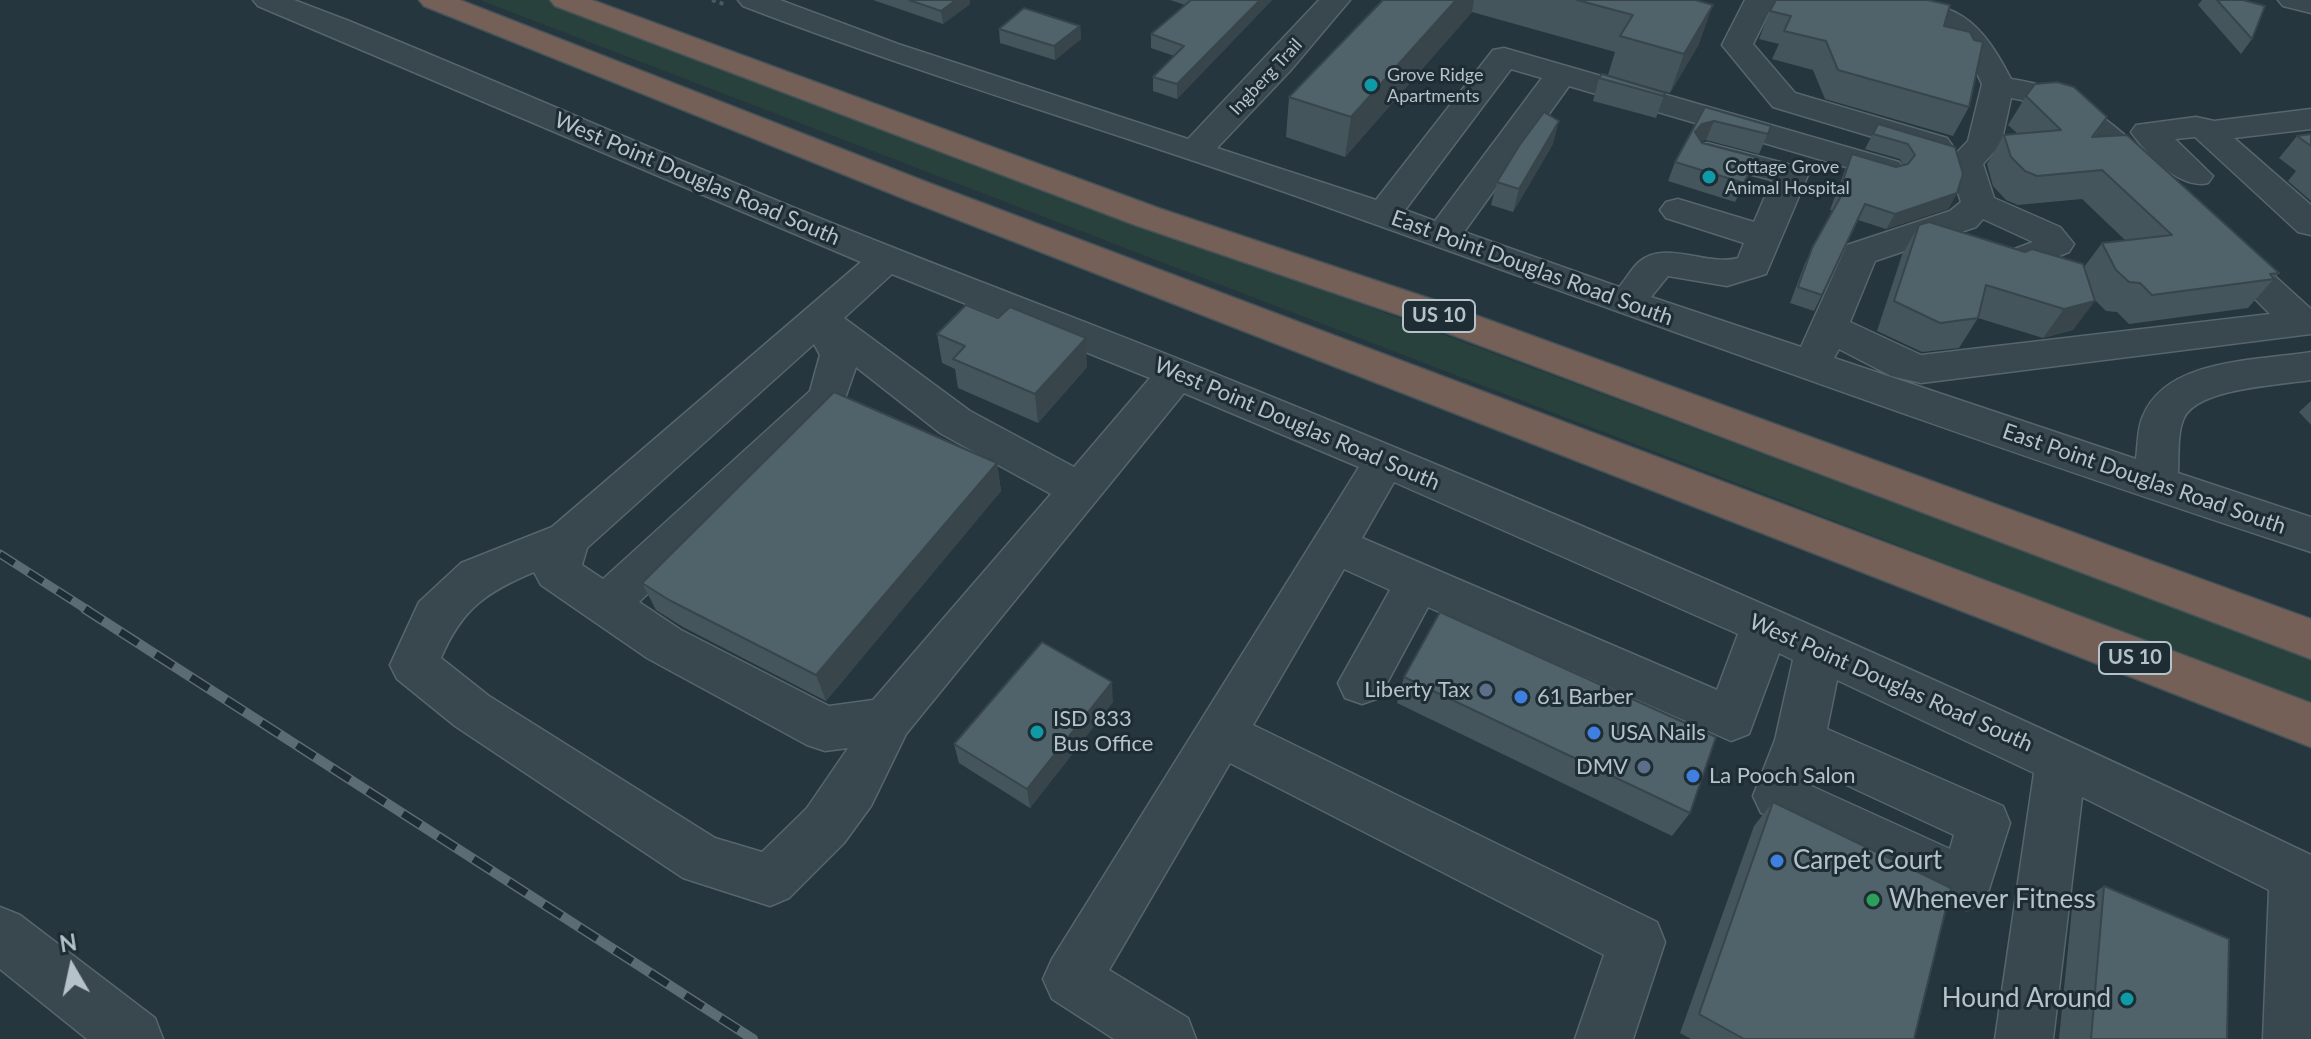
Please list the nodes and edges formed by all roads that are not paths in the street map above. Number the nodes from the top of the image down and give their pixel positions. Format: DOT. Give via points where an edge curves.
graph roads {
  1 [pos="268,0"];
  2 [pos="434,0"];
  3 [pos="565,0"];
  4 [pos="753,0"];
  5 [pos="1335,0"];
  6 [pos="1760,0"];
  7 [pos="1882,0"];
  8 [pos="2293,0"];
  9 [pos="2311,4"];
  10 [pos="1562,73"];
  11 [pos="1997,87"];
  12 [pos="2311,119"];
  13 [pos="2214,131"];
  14 [pos="1194,152"];
  15 [pos="1707,153"];
  16 [pos="1972,156"];
  17 [pos="1887,169"];
  18 [pos="2184,197"];
  19 [pos="1979,204"];
  20 [pos="1678,210"];
  21 [pos="1383,215"];
  22 [pos="2311,224"];
  23 [pos="1913,236"];
  24 [pos="1442,237"];
  25 [pos="1766,238"];
  26 [pos="888,258"];
  27 [pos="1627,303"];
  28 [pos="818,318"];
  29 [pos="1829,327"];
  30 [pos="2311,366"];
  31 [pos="1813,367"];
  32 [pos="1177,374"];
  33 [pos="1385,461"];
  34 [pos="2155,484"];
  35 [pos="1079,490"];
  36 [pos="2311,535"];
  37 [pos="568,539"];
  38 [pos="1334,545"];
  39 [pos="1418,582"];
  40 [pos="1958,590"];
  41 [pos="605,605"];
  42 [pos="1764,627"];
  43 [pos="2311,639"];
  44 [pos="1819,652"];
  45 [pos="1362,683"];
  46 [pos="887,720"];
  47 [pos="2311,725"];
  48 [pos="1220,733"];
  49 [pos="1800,740"];
  50 [pos="2311,747"];
  51 [pos="2061,759"];
  52 [pos="2304,880"];
  53 [pos="0,934"];
  54 [pos="134,1039"];
  55 [pos="1167,1039"];
  56 [pos="1604,1039"];
  57 [pos="2024,1039"];
  58 [pos="2292,1039"];
  1 -- 26 [label="street, West Point Douglas Road South"];
  2 -- 40 [label="highway, US 10"];
  3 -- 43 [label="highway, US 10"];
  4 -- 14 [label="street, East Point Douglas Road South" via="887,51"];
  5 -- 14 [label="street, Ingberg Trail"];
  6 -- 16 [label="street" via="1737,45 1784,100"];
  7 -- 11 [label="street" via="1946,16 1981,50"];
  8 -- 9 [label="street"];
  10 -- 17 [label="street"];
  10 -- 21 [label="street" via="1504,57"];
  10 -- 24 [label="street"];
  11 -- 16 [label="street" via="1984,144"];
  11 -- 18 [label="street" via="2066,104"];
  12 -- 13 [label="street"];
  13 -- 18 [label="street" via="2196,127 2148,132"];
  13 -- 22 [label="street" via="2211,136 2220,147"];
  14 -- 21 [label="street, East Point Douglas Road South"];
  15 -- 25 [label="street" via="1791,175"];
  16 -- 19 [label="street" via="1965,162"];
  18 -- 29 [label="street" via="2303,323 1921,369"];
  19 -- 23 [label="street" via="1963,219"];
  19 -- 23 [label="street" via="2056,244 2006,266"];
  20 -- 25 [label="street"];
  21 -- 24 [label="street, East Point Douglas Road South"];
  23 -- 29 [label="street" via="1860,253"];
  24 -- 27 [label="street, East Point Douglas Road South"];
  25 -- 27 [label="street" via="1753,266 1727,274 1667,264 1654,268"];
  26 -- 28 [label="street"];
  26 -- 32 [label="street, West Point Douglas Road South"];
  27 -- 31 [label="street, East Point Douglas Road South"];
  28 -- 35 [label="street" via="955,422"];
  28 -- 37 [label="street"];
  28 -- 41 [label="street" via="840,355 828,397"];
  29 -- 31 [label="street"];
  30 -- 34 [label="street" via="2194,385 2175,399 2162,418"];
  31 -- 34 [label="street, East Point Douglas Road South"];
  32 -- 33 [label="street, West Point Douglas Road South"];
  32 -- 35 [label="street"];
  33 -- 38 [label="street"];
  33 -- 42 [label="street, West Point Douglas Road South"];
  34 -- 36 [label="street, East Point Douglas Road South"];
  35 -- 46 [label="street"];
  37 -- 41 [label="street" via="557,572"];
  37 -- 46 [label="street" via="477,576 436,616 414,665 472,711 702,860 770,880 813,844 860,781"];
  38 -- 39 [label="street"];
  38 -- 48 [label="street"];
  39 -- 42 [label="street" via="1731,719"];
  39 -- 45 [label="street"];
  40 -- 47 [label="highway, US 10"];
  40 -- 50 [label="highway"];
  41 -- 46 [label="street" via="664,644 825,729"];
  42 -- 44 [label="street, West Point Douglas Road South"];
  44 -- 49 [label="street"];
  44 -- 51 [label="street, West Point Douglas Road South"];
  48 -- 55 [label="street" via="1072,979"];
  48 -- 56 [label="street" via="1637,942"];
  51 -- 52 [label="street, West Point Douglas Road South"];
  51 -- 57 [label="street"];
  52 -- 58 [label="street"];
  53 -- 54 [label="street"];
}
